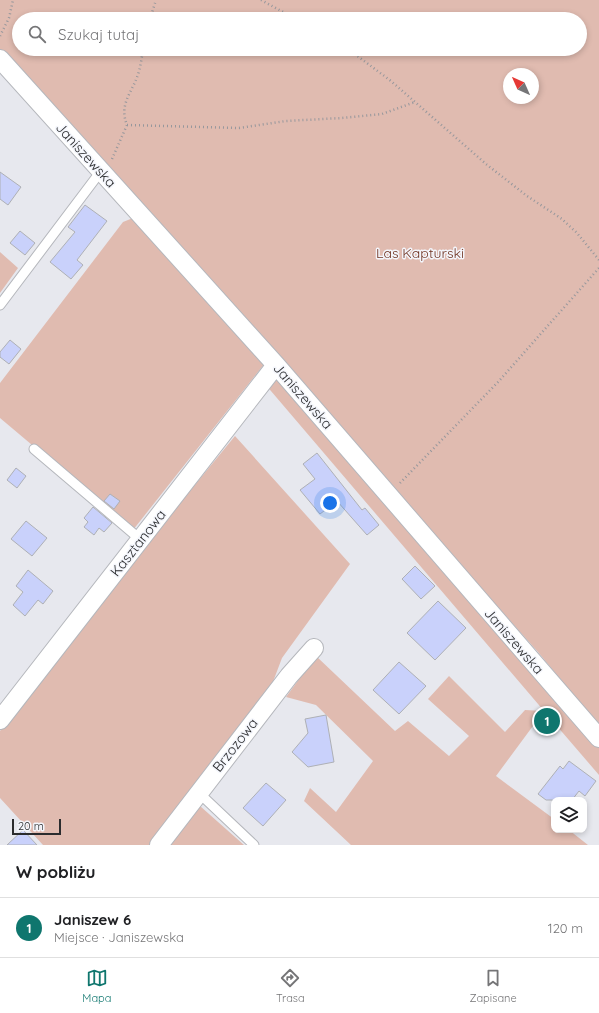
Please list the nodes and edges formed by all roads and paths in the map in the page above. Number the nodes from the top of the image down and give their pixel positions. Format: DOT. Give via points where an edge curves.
graph roads {
  1 [pos="13,0"];
  2 [pos="156,0"];
  3 [pos="261,0"];
  4 [pos="152,12"];
  5 [pos="283,12"];
  6 [pos="0,36"];
  7 [pos="142,56"];
  8 [pos="357,56"];
  9 [pos="0,59"];
  10 [pos="415,102"];
  11 [pos="127,125"];
  12 [pos="103,174"];
  13 [pos="599,260"];
  14 [pos="599,268"];
  15 [pos="0,305"];
  16 [pos="276,365"];
  17 [pos="34,449"];
  18 [pos="389,495"];
  19 [pos="141,540"];
  20 [pos="314,648"];
  21 [pos="0,720"];
  22 [pos="599,738"];
  23 [pos="199,793"];
  24 [pos="159,845"];
  25 [pos="254,845"];
  1 -- 6 [label="path" via="10,18"];
  2 -- 4 [label="path"];
  3 -- 5 [label="path"];
  7 -- 11 [label="path" via="139,71 124,104"];
  8 -- 10 [label="path"];
  9 -- 12 [label="street, Janiszewska"];
  10 -- 11 [label="path" via="382,114 286,121 239,128"];
  10 -- 13 [label="path" via="486,164 578,233"];
  11 -- 12 [label="path"];
  12 -- 15 [label="lane"];
  12 -- 16 [label="street, Janiszewska"];
  14 -- 18 [label="path" via="499,381"];
  16 -- 18 [label="street, Janiszewska"];
  16 -- 19 [label="street, Kasztanowa"];
  17 -- 19 [label="lane"];
  18 -- 22 [label="street, Janiszewska"];
  19 -- 21 [label="street, Kasztanowa"];
  20 -- 23 [label="street, Brzozowa" via="288,676"];
  23 -- 24 [label="street, Brzozowa"];
  23 -- 25 [label="lane"];
}
